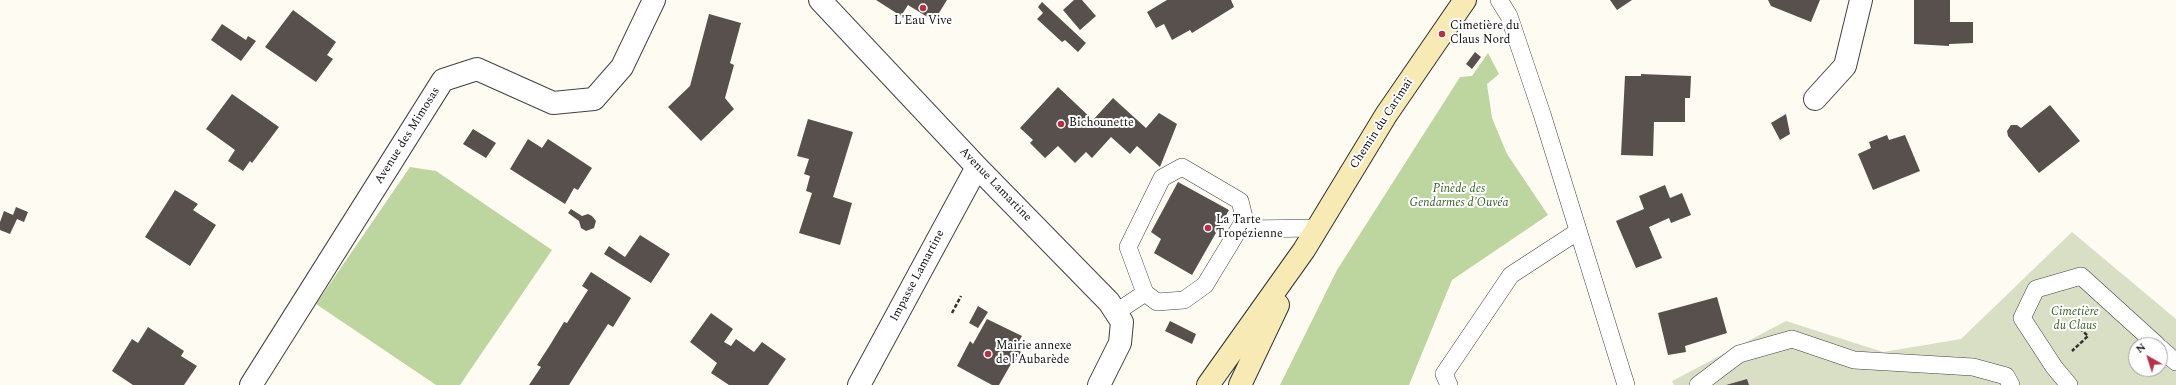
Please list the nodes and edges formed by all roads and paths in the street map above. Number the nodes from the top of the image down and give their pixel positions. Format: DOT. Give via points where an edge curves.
graph roads {
  1 [pos="654,0"];
  2 [pos="820,0"];
  3 [pos="1465,0"];
  4 [pos="1499,0"];
  5 [pos="1861,0"];
  6 [pos="1815,99"];
  7 [pos="977,167"];
  8 [pos="1245,219"];
  9 [pos="1318,228"];
  10 [pos="1578,232"];
  11 [pos="1304,250"];
  12 [pos="1145,293"];
  13 [pos="961,296"];
  14 [pos="1116,312"];
  15 [pos="952,313"];
  16 [pos="2071,320"];
  17 [pos="2148,337"];
  18 [pos="2168,355"];
  19 [pos="2176,362"];
  20 [pos="2054,367"];
  21 [pos="251,385"];
  22 [pos="859,385"];
  23 [pos="1099,385"];
  24 [pos="1208,385"];
  25 [pos="1240,385"];
  26 [pos="1449,385"];
  27 [pos="1626,385"];
  28 [pos="1698,385"];
  29 [pos="2011,385"];
  30 [pos="2069,385"];
  1 -- 21 [label="street, Avenue des Mimosas" via="622,67 594,99 553,103 477,69 443,80"];
  2 -- 7 [label="street, Avenue Lamartine"];
  3 -- 9 [label="main road, Chemin du Carimaï" via="1386,115"];
  4 -- 10 [label="lane" via="1509,16"];
  5 -- 6 [label="street" via="1845,66"];
  7 -- 14 [label="street, Avenue Lamartine"];
  7 -- 22 [label="street, Impasse Lamartine"];
  8 -- 9 [label="lane" via="1247,229"];
  8 -- 12 [label="lane" via="1205,285 1184,300 1157,302"];
  8 -- 12 [label="lane" via="1240,201 1182,167 1162,178 1128,247"];
  9 -- 11 [label="main road, Chemin du Carimaï"];
  10 -- 26 [label="lane" via="1511,275 1444,374"];
  10 -- 27 [label="lane"];
  11 -- 24 [label="main road, Chemin du Carimaï"];
  11 -- 25 [label="main road, Chemin du Carimaï"];
  12 -- 14 [label="lane"];
  13 -- 15 [label="path"];
  14 -- 23 [label="street, Avenue Lamartine" via="1122,322 1120,343"];
  16 -- 20 [label="path" via="2088,336"];
  17 -- 20 [label="lane" via="2081,276 2036,288 2022,318"];
  18 -- 19 [label="lane"];
  20 -- 30 [label="lane"];
  28 -- 29 [label="lane" via="1739,354 1792,339 1854,360 1973,367 2006,376"];
}
